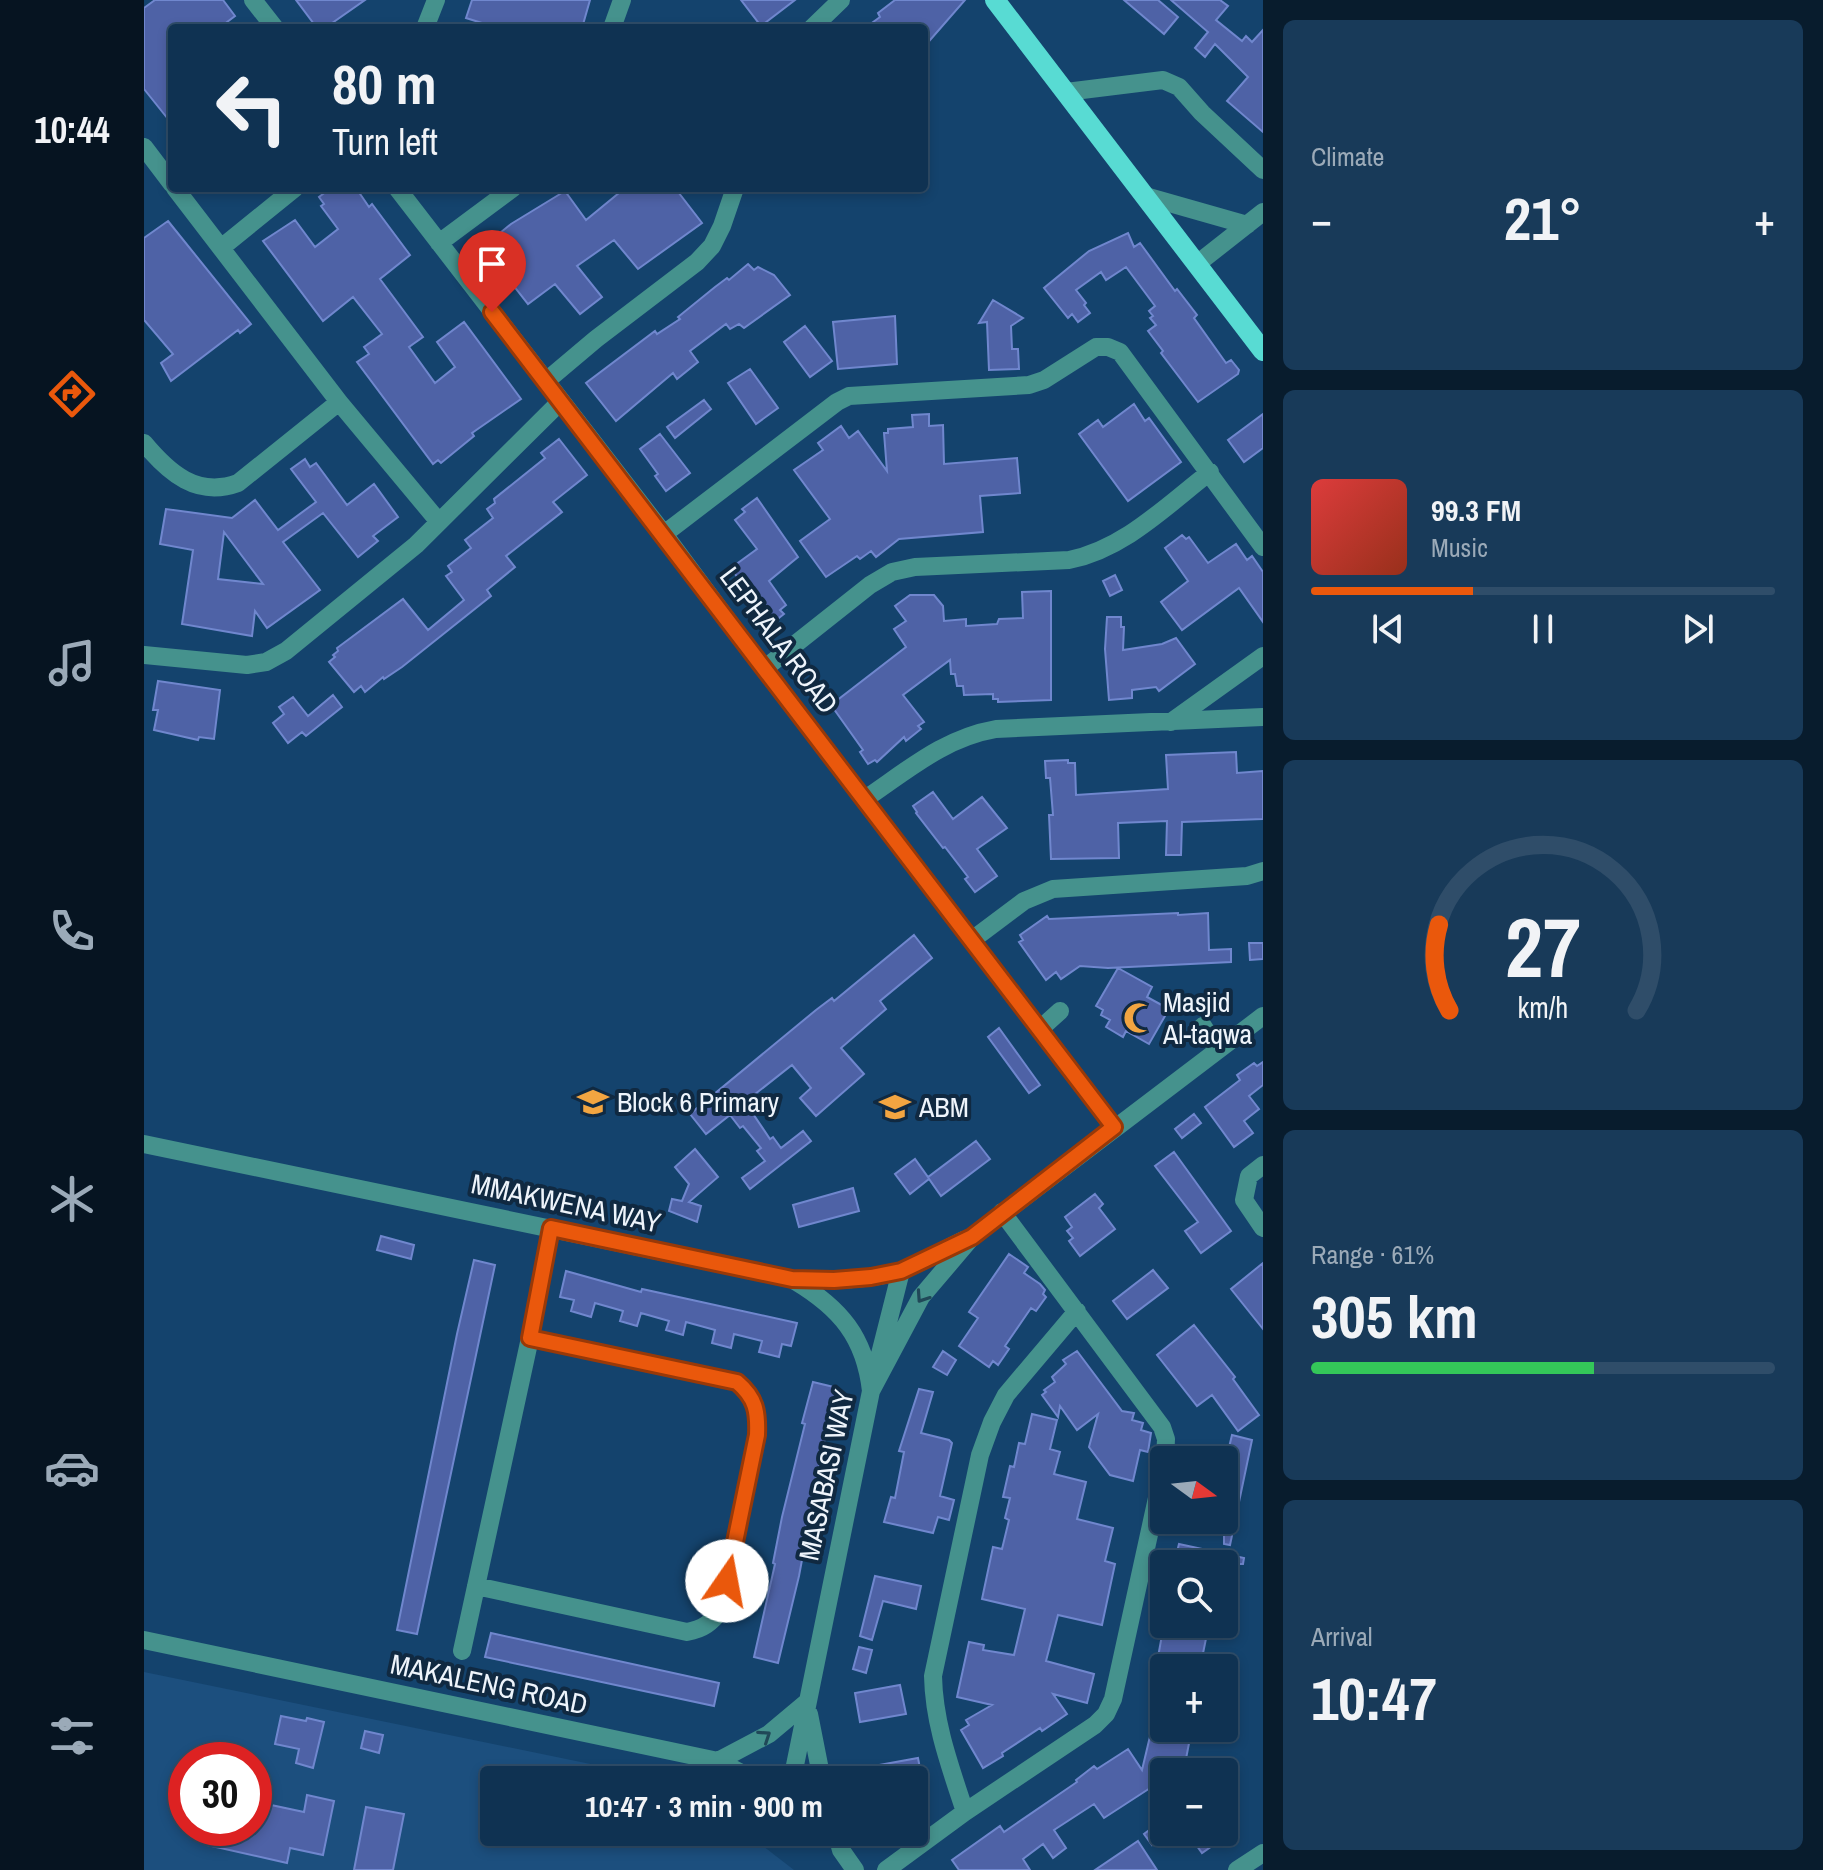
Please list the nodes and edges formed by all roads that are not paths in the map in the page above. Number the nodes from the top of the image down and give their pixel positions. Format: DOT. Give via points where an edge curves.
graph roads {
  1 [pos="253,0"];
  2 [pos="436,0"];
  3 [pos="622,0"];
  4 [pos="841,0"];
  5 [pos="995,0"];
  6 [pos="272,24"];
  7 [pos="427,24"];
  8 [pos="613,24"];
  9 [pos="816,24"];
  10 [pos="1066,92"];
  11 [pos="144,147"];
  12 [pos="1263,170"];
  13 [pos="168,178"];
  14 [pos="179,192"];
  15 [pos="290,192"];
  16 [pos="400,192"];
  17 [pos="508,192"];
  18 [pos="734,192"];
  19 [pos="1145,196"];
  20 [pos="1263,212"];
  21 [pos="1247,225"];
  22 [pos="439,243"];
  23 [pos="221,248"];
  24 [pos="1197,264"];
  25 [pos="1263,351"];
  26 [pos="545,382"];
  27 [pos="339,402"];
  28 [pos="560,402"];
  29 [pos="144,443"];
  30 [pos="1210,472"];
  31 [pos="439,522"];
  32 [pos="664,534"];
  33 [pos="1263,547"];
  34 [pos="144,655"];
  35 [pos="1263,656"];
  36 [pos="764,669"];
  37 [pos="1263,717"];
  38 [pos="1171,722"];
  39 [pos="865,799"];
  40 [pos="1263,871"];
  41 [pos="972,940"];
  42 [pos="1060,1011"];
  43 [pos="1263,1016"];
  44 [pos="1203,1026"];
  45 [pos="1040,1029"];
  46 [pos="1218,1050"];
  47 [pos="1114,1127"];
  48 [pos="144,1144"];
  49 [pos="1263,1165"];
  50 [pos="1002,1212"];
  51 [pos="551,1228"];
  52 [pos="1263,1228"];
  53 [pos="972,1237"];
  54 [pos="901,1271"];
  55 [pos="792,1279"];
  56 [pos="1077,1311"];
  57 [pos="530,1338"];
  58 [pos="871,1391"];
  59 [pos="1166,1446"];
  60 [pos="1150,1530"];
  61 [pos="476,1586"];
  62 [pos="144,1640"];
  63 [pos="462,1651"];
  64 [pos="806,1703"];
  65 [pos="718,1761"];
  66 [pos="728,1766"];
  67 [pos="795,1766"];
  68 [pos="819,1766"];
  69 [pos="965,1812"];
  70 [pos="841,1846"];
  71 [pos="1263,1853"];
  72 [pos="855,1870"];
  73 [pos="886,1870"];
  74 [pos="1237,1870"];
  1 -- 6 [label="street"];
  2 -- 7 [label="street"];
  3 -- 8 [label="street"];
  4 -- 9 [label="street"];
  5 -- 10 [label="main road"];
  10 -- 12 [label="street" via="1171,82"];
  10 -- 19 [label="main road"];
  11 -- 13 [label="street"];
  14 -- 23 [label="street"];
  15 -- 23 [label="street"];
  16 -- 22 [label="street, LEPHALA ROAD"];
  17 -- 22 [label="street"];
  18 -- 26 [label="street" via="712,246 697,262"];
  19 -- 21 [label="street"];
  19 -- 24 [label="main road"];
  20 -- 21 [label="street"];
  21 -- 24 [label="street"];
  22 -- 26 [label="street, LEPHALA ROAD"];
  23 -- 27 [label="street"];
  24 -- 25 [label="main road"];
  26 -- 28 [label="street, LEPHALA ROAD"];
  27 -- 29 [label="street" via="225,488 181,478"];
  27 -- 31 [label="street"];
  28 -- 31 [label="street"];
  28 -- 32 [label="street, LEPHALA ROAD"];
  30 -- 32 [label="street" via="1120,352 1096,347 1029,385 849,396"];
  30 -- 33 [label="street"];
  30 -- 36 [label="street" via="1126,537 1091,556 892,572"];
  31 -- 34 [label="street" via="286,651 266,662 247,665"];
  32 -- 36 [label="street, LEPHALA ROAD"];
  35 -- 38 [label="street"];
  36 -- 39 [label="street, LEPHALA ROAD"];
  37 -- 38 [label="street"];
  38 -- 39 [label="street" via="976,733 948,743"];
  39 -- 41 [label="street, LEPHALA ROAD"];
  40 -- 41 [label="street" via="1053,889 1024,901"];
  41 -- 45 [label="street, LEPHALA ROAD"];
  42 -- 45 [label="street"];
  43 -- 46 [label="street, MASABASI WAY"];
  44 -- 46 [label="street"];
  45 -- 47 [label="street, LEPHALA ROAD"];
  46 -- 47 [label="street, MASABASI WAY"];
  47 -- 50 [label="street, MASABASI WAY"];
  48 -- 51 [label="street, MMAKWENA WAY"];
  49 -- 52 [label="street" via="1249,1176 1244,1191 1244,1200"];
  50 -- 53 [label="street, MASABASI WAY"];
  50 -- 56 [label="street"];
  51 -- 55 [label="street, MMAKWENA WAY"];
  51 -- 57 [label="street"];
  53 -- 54 [label="street, MMAKWENA WAY"];
  53 -- 58 [label="street, MASABASI WAY, one-way" via="921,1297"];
  54 -- 55 [label="street, MMAKWENA WAY" via="834,1280"];
  54 -- 58 [label="street"];
  55 -- 58 [label="street" via="843,1319 865,1358"];
  56 -- 59 [label="street" via="1162,1427"];
  56 -- 69 [label="street" via="1006,1395 980,1455 933,1676 939,1731"];
  57 -- 61 [label="street"];
  57 -- 61 [label="street" via="737,1382 748,1391 758,1413 757,1435 721,1610 702,1629 687,1632"];
  58 -- 64 [label="street, MASABASI WAY"];
  60 -- 69 [label="street" via="1106,1714"];
  61 -- 63 [label="street"];
  62 -- 65 [label="street, MAKALENG ROAD"];
  65 -- 64 [label="street, one-way" via="769,1734"];
  64 -- 67 [label="street"];
  64 -- 68 [label="street, MASABASI WAY"];
  65 -- 66 [label="street, MAKALENG ROAD"];
  69 -- 73 [label="street"];
  70 -- 72 [label="street"];
  71 -- 74 [label="street"];
}
